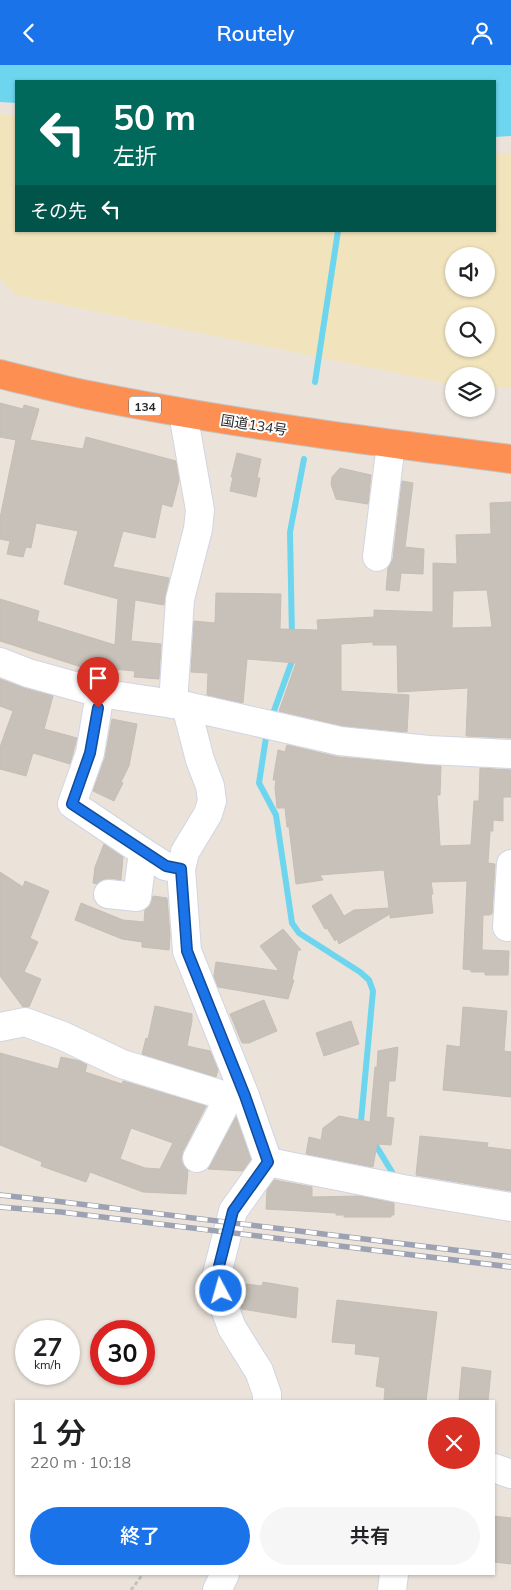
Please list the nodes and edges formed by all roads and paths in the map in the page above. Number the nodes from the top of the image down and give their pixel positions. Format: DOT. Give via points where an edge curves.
graph roads {
  1 [pos="0,374"];
  2 [pos="183,413"];
  3 [pos="391,444"];
  4 [pos="511,459"];
  5 [pos="377,557"];
  6 [pos="0,662"];
  7 [pos="100,693"];
  8 [pos="180,705"];
  9 [pos="511,754"];
  10 [pos="143,851"];
  11 [pos="511,864"];
  12 [pos="181,869"];
  13 [pos="108,894"];
  14 [pos="502,927"];
  15 [pos="0,1027"];
  16 [pos="237,1097"];
  17 [pos="197,1159"];
  18 [pos="268,1162"];
  19 [pos="511,1207"];
  20 [pos="267,1400"];
  21 [pos="495,1468"];
  22 [pos="511,1474"];
  23 [pos="142,1575"];
  24 [pos="224,1575"];
  25 [pos="394,1575"];
  26 [pos="131,1590"];
  27 [pos="216,1590"];
  28 [pos="392,1590"];
  1 -- 2 [label="highway, 国道134号 / 134" via="86,395"];
  2 -- 3 [label="highway, 国道134号 / 134"];
  2 -- 8 [label="street" via="200,510 179,605"];
  3 -- 4 [label="highway, 国道134号 / 134"];
  3 -- 5 [label="street"];
  6 -- 7 [label="street"];
  7 -- 8 [label="street"];
  7 -- 10 [label="street" via="90,753 72,804"];
  8 -- 9 [label="street" via="340,741"];
  8 -- 12 [label="street" via="210,786 212,801"];
  10 -- 12 [label="street" via="166,866"];
  10 -- 13 [label="street" via="137,897"];
  11 -- 14 [label="street"];
  12 -- 16 [label="street" via="187,951"];
  15 -- 16 [label="street" via="25,1022 63,1035 122,1063"];
  16 -- 17 [label="street"];
  16 -- 18 [label="street"];
  18 -- 19 [label="street"];
  18 -- 20 [label="street" via="233,1211 217,1274 232,1328 259,1371"];
  21 -- 22 [label="street"];
  23 -- 26 [label="path"];
  24 -- 27 [label="street"];
  25 -- 28 [label="street"];
}
